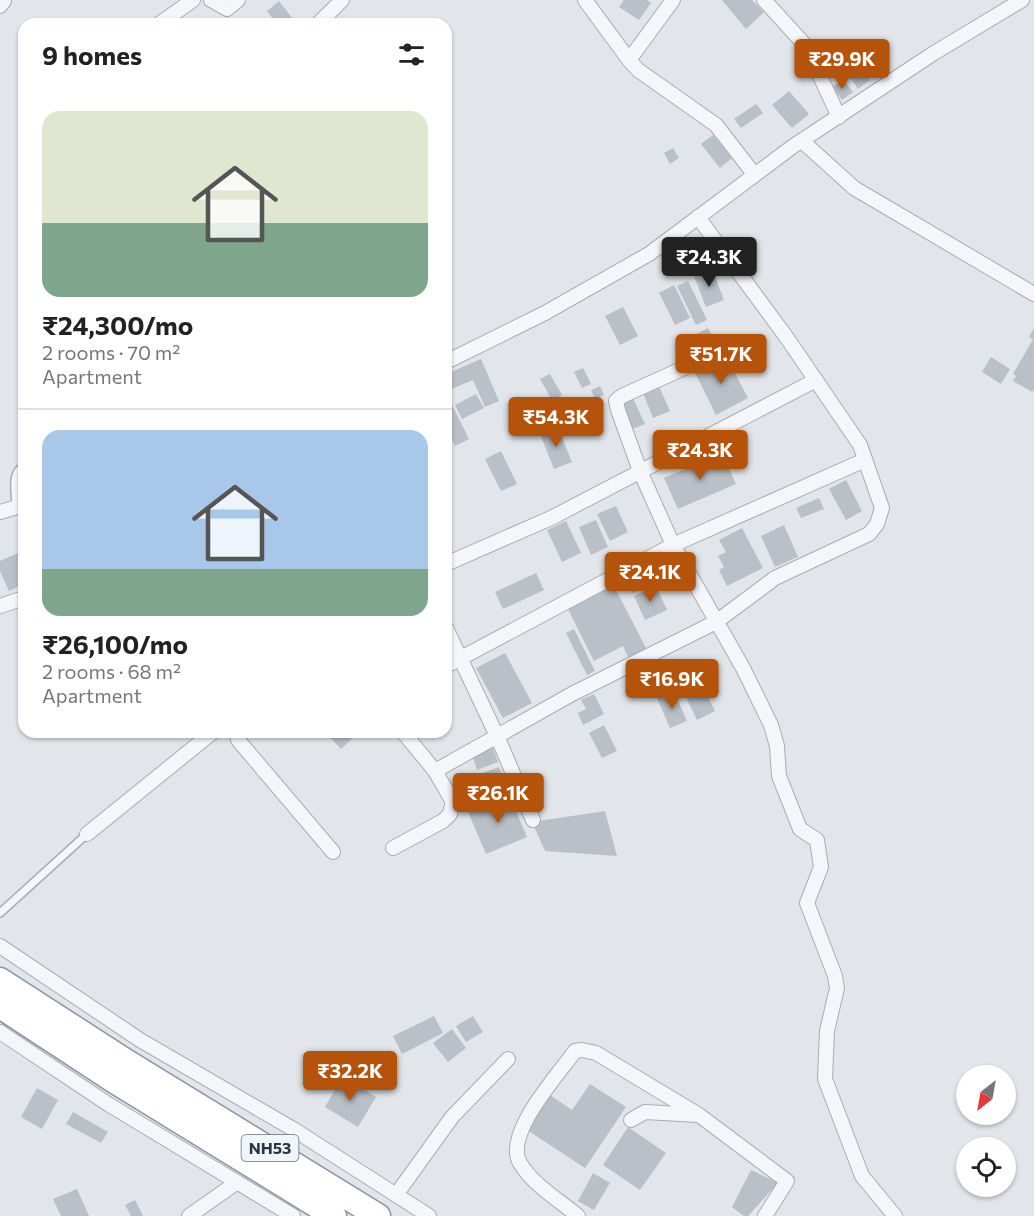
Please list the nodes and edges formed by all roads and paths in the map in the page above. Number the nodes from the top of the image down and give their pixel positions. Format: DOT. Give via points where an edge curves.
graph roads {
  1 [pos="193,0"];
  2 [pos="211,0"];
  3 [pos="238,0"];
  4 [pos="342,0"];
  5 [pos="585,0"];
  6 [pos="673,0"];
  7 [pos="764,0"];
  8 [pos="1022,0"];
  9 [pos="168,18"];
  10 [pos="328,18"];
  11 [pos="629,60"];
  12 [pos="839,117"];
  13 [pos="802,141"];
  14 [pos="754,174"];
  15 [pos="698,217"];
  16 [pos="1034,294"];
  17 [pos="452,359"];
  18 [pos="684,368"];
  19 [pos="816,380"];
  20 [pos="864,460"];
  21 [pos="18,469"];
  22 [pos="640,471"];
  23 [pos="18,494"];
  24 [pos="18,507"];
  25 [pos="0,512"];
  26 [pos="673,545"];
  27 [pos="452,561"];
  28 [pos="18,600"];
  29 [pos="0,606"];
  30 [pos="716,622"];
  31 [pos="452,641"];
  32 [pos="460,658"];
  33 [pos="452,663"];
  34 [pos="497,736"];
  35 [pos="206,738"];
  36 [pos="238,738"];
  37 [pos="408,738"];
  38 [pos="435,771"];
  39 [pos="533,820"];
  40 [pos="87,834"];
  41 [pos="393,848"];
  42 [pos="333,852"];
  43 [pos="0,913"];
  44 [pos="0,946"];
  45 [pos="0,980"];
  46 [pos="0,1006"];
  47 [pos="0,1032"];
  48 [pos="508,1059"];
  49 [pos="120,1071"];
  50 [pos="156,1092"];
  51 [pos="699,1115"];
  52 [pos="631,1120"];
  53 [pos="236,1183"];
  54 [pos="396,1195"];
  55 [pos="191,1214"];
  56 [pos="892,1215"];
  57 [pos="293,1216"];
  58 [pos="334,1216"];
  59 [pos="378,1216"];
  60 [pos="429,1216"];
  61 [pos="578,1216"];
  62 [pos="765,1216"];
  1 -- 9 [label="street"];
  2 -- 3 [label="street" via="226,9"];
  4 -- 10 [label="street"];
  5 -- 11 [label="street"];
  6 -- 11 [label="street"];
  7 -- 12 [label="street" via="806,46"];
  8 -- 12 [label="street"];
  11 -- 14 [label="street" via="717,125"];
  12 -- 13 [label="street"];
  13 -- 14 [label="street"];
  13 -- 16 [label="street" via="854,188"];
  14 -- 15 [label="street"];
  15 -- 17 [label="street" via="619,272"];
  15 -- 19 [label="street"];
  18 -- 22 [label="street" via="616,401"];
  19 -- 20 [label="street" via="860,445"];
  19 -- 22 [label="street"];
  20 -- 26 [label="street"];
  20 -- 30 [label="street" via="882,508 869,534 775,579"];
  21 -- 23 [label="lane" via="15,476"];
  22 -- 26 [label="street"];
  22 -- 27 [label="street" via="551,518"];
  24 -- 25 [label="street"];
  26 -- 30 [label="street"];
  26 -- 32 [label="street"];
  28 -- 29 [label="street"];
  30 -- 34 [label="street"];
  30 -- 56 [label="street" via="771,725 779,776 800,829 817,840 821,867 807,903 837,988 826,1031 825,1079 862,1176"];
  31 -- 32 [label="street"];
  32 -- 33 [label="street"];
  32 -- 34 [label="street"];
  34 -- 38 [label="street"];
  34 -- 39 [label="street"];
  35 -- 40 [label="street"];
  36 -- 42 [label="street"];
  37 -- 38 [label="street"];
  38 -- 41 [label="street" via="453,802 450,814"];
  40 -- 43 [label="lane"];
  44 -- 54 [label="street" via="140,1040 294,1129"];
  45 -- 49 [label="highway, NH53"];
  46 -- 49 [label="highway, NH53"];
  47 -- 53 [label="street"];
  48 -- 54 [label="street" via="452,1117"];
  49 -- 50 [label="highway, NH53"];
  50 -- 58 [label="highway, NH53"];
  50 -- 59 [label="highway, NH53"];
  51 -- 52 [label="street" via="645,1112"];
  51 -- 61 [label="street" via="596,1053 575,1051 536,1104 519,1134 517,1148 519,1161 531,1177"];
  51 -- 62 [label="street" via="787,1181"];
  53 -- 55 [label="street"];
  53 -- 57 [label="street"];
  54 -- 60 [label="street"];
}
